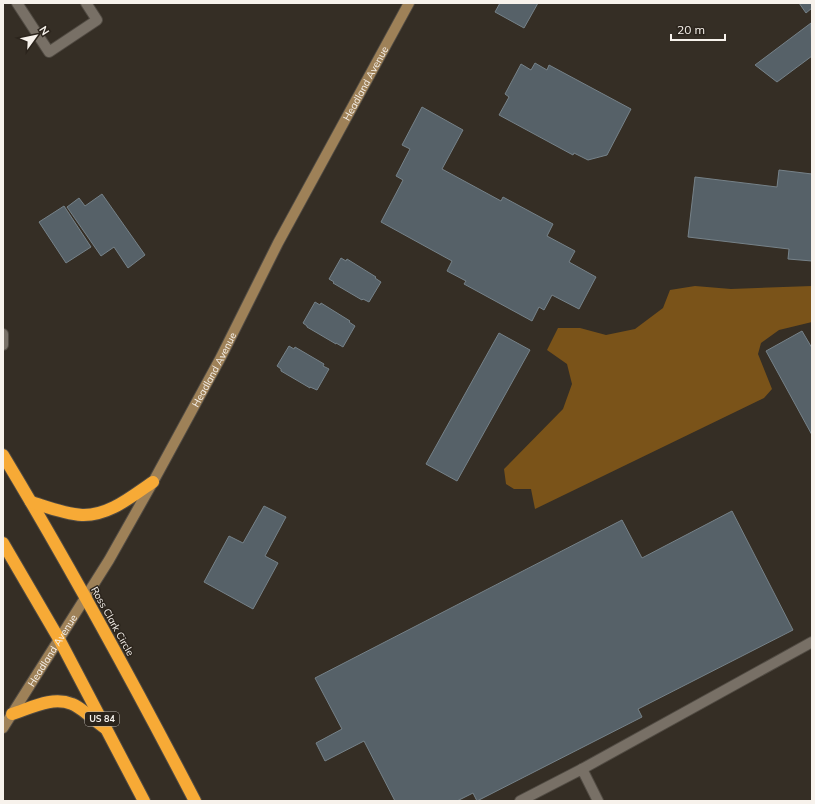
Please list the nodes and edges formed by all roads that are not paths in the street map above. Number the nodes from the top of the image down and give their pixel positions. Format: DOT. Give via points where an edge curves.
graph roads {
  1 [pos="17,3"];
  2 [pos="86,3"];
  3 [pos="409,3"];
  4 [pos="3,334"];
  5 [pos="3,345"];
  6 [pos="3,455"];
  7 [pos="153,482"];
  8 [pos="31,502"];
  9 [pos="3,543"];
  10 [pos="6,555"];
  11 [pos="86,597"];
  12 [pos="59,639"];
  13 [pos="812,642"];
  14 [pos="12,714"];
  15 [pos="3,728"];
  16 [pos="108,731"];
  17 [pos="582,769"];
  18 [pos="144,801"];
  19 [pos="195,801"];
  20 [pos="520,801"];
  21 [pos="598,801"];
  1 -- 2 [label="lane" via="49,52 97,20"];
  3 -- 7 [label="main road, Headland Avenue" via="278,243 221,357"];
  4 -- 5 [label="lane"];
  6 -- 8 [label="highway, Ross Clark Circle"];
  7 -- 8 [label="highway" via="110,509 96,514 82,515"];
  7 -- 11 [label="main road, Headland Avenue"];
  8 -- 11 [label="highway, Ross Clark Circle"];
  9 -- 10 [label="highway, US 84"];
  10 -- 12 [label="highway, US 84"];
  11 -- 12 [label="main road, Headland Avenue"];
  11 -- 19 [label="highway, Ross Clark Circle"];
  12 -- 14 [label="main road, Headland Avenue"];
  12 -- 16 [label="highway, US 84"];
  13 -- 17 [label="lane"];
  14 -- 15 [label="main road, Headland Avenue"];
  14 -- 16 [label="highway" via="42,703 59,701 73,704"];
  16 -- 18 [label="highway, US 84"];
  17 -- 20 [label="lane"];
  17 -- 21 [label="lane"];
}
